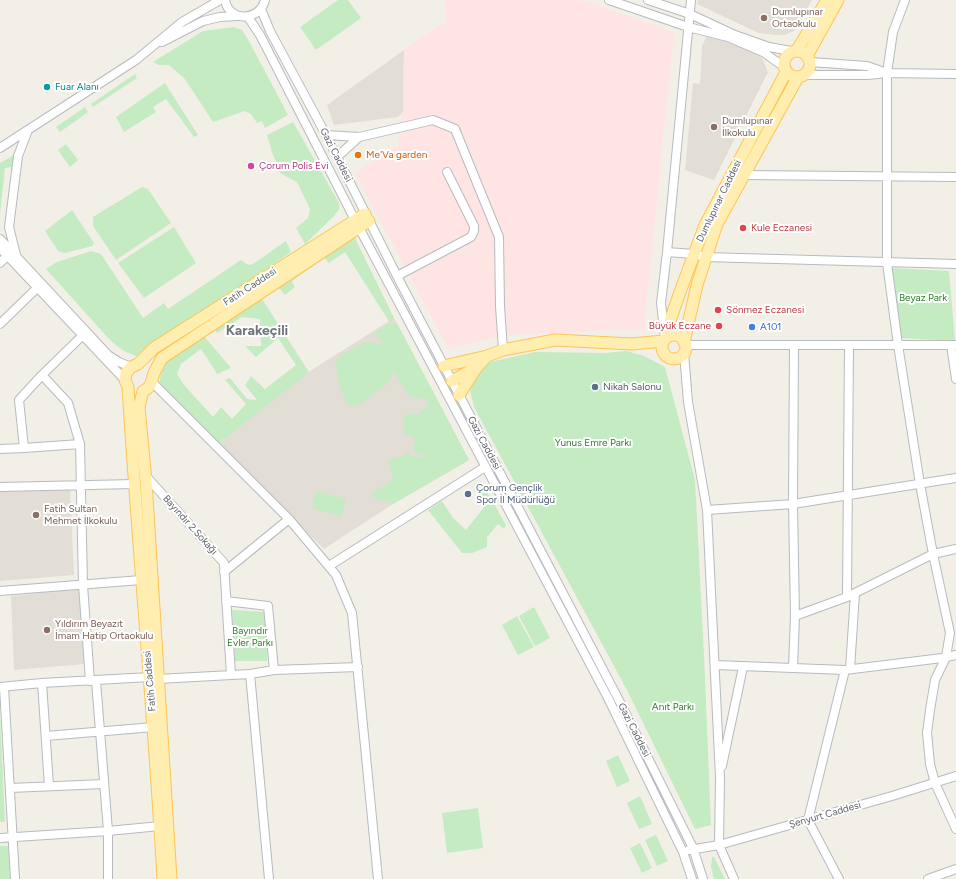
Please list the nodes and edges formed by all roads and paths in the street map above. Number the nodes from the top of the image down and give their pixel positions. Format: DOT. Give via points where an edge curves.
graph roads {
  1 [pos="220,0"];
  2 [pos="225,0"];
  3 [pos="609,0"];
  4 [pos="648,0"];
  5 [pos="691,0"];
  6 [pos="827,0"];
  7 [pos="838,0"];
  8 [pos="905,0"];
  9 [pos="264,2"];
  10 [pos="690,14"];
  11 [pos="238,16"];
  12 [pos="248,17"];
  13 [pos="688,27"];
  14 [pos="146,51"];
  15 [pos="801,55"];
  16 [pos="784,69"];
  17 [pos="887,73"];
  18 [pos="956,74"];
  19 [pos="802,76"];
  20 [pos="28,130"];
  21 [pos="326,134"];
  22 [pos="359,137"];
  23 [pos="0,148"];
  24 [pos="0,155"];
  25 [pos="337,157"];
  26 [pos="446,172"];
  27 [pos="744,175"];
  28 [pos="886,176"];
  29 [pos="956,177"];
  30 [pos="367,218"];
  31 [pos="357,224"];
  32 [pos="0,239"];
  33 [pos="0,248"];
  34 [pos="667,252"];
  35 [pos="8,256"];
  36 [pos="700,256"];
  37 [pos="16,257"];
  38 [pos="0,263"];
  39 [pos="887,263"];
  40 [pos="956,264"];
  41 [pos="396,276"];
  42 [pos="37,288"];
  43 [pos="0,324"];
  44 [pos="82,336"];
  45 [pos="665,342"];
  46 [pos="848,345"];
  47 [pos="898,345"];
  48 [pos="953,345"];
  49 [pos="794,346"];
  50 [pos="685,347"];
  51 [pos="503,350"];
  52 [pos="487,356"];
  53 [pos="134,366"];
  54 [pos="477,367"];
  55 [pos="440,369"];
  56 [pos="42,375"];
  57 [pos="153,379"];
  58 [pos="956,379"];
  59 [pos="127,383"];
  60 [pos="447,384"];
  61 [pos="143,391"];
  62 [pos="459,395"];
  63 [pos="80,444"];
  64 [pos="24,448"];
  65 [pos="0,449"];
  66 [pos="485,467"];
  67 [pos="145,475"];
  68 [pos="956,478"];
  69 [pos="134,484"];
  70 [pos="920,484"];
  71 [pos="82,486"];
  72 [pos="0,487"];
  73 [pos="848,496"];
  74 [pos="793,504"];
  75 [pos="707,510"];
  76 [pos="289,519"];
  77 [pos="956,549"];
  78 [pos="933,554"];
  79 [pos="329,566"];
  80 [pos="224,572"];
  81 [pos="141,580"];
  82 [pos="83,585"];
  83 [pos="0,591"];
  84 [pos="851,595"];
  85 [pos="226,601"];
  86 [pos="795,616"];
  87 [pos="956,655"];
  88 [pos="946,657"];
  89 [pos="715,665"];
  90 [pos="358,667"];
  91 [pos="743,667"];
  92 [pos="794,668"];
  93 [pos="274,670"];
  94 [pos="848,670"];
  95 [pos="250,674"];
  96 [pos="231,675"];
  97 [pos="154,678"];
  98 [pos="93,681"];
  99 [pos="42,683"];
  100 [pos="2,687"];
  101 [pos="154,727"];
  102 [pos="100,731"];
  103 [pos="46,736"];
  104 [pos="956,776"];
  105 [pos="720,778"];
  106 [pos="935,783"];
  107 [pos="104,784"];
  108 [pos="49,786"];
  109 [pos="10,788"];
  110 [pos="808,820"];
  111 [pos="160,826"];
  112 [pos="956,829"];
  113 [pos="108,831"];
  114 [pos="12,837"];
  115 [pos="0,838"];
  116 [pos="719,845"];
  117 [pos="693,848"];
  118 [pos="683,852"];
  119 [pos="956,869"];
  120 [pos="16,879"];
  121 [pos="108,879"];
  122 [pos="162,879"];
  123 [pos="171,879"];
  124 [pos="269,879"];
  125 [pos="378,879"];
  126 [pos="692,879"];
  127 [pos="703,879"];
  128 [pos="734,879"];
  129 [pos="839,879"];
  130 [pos="928,879"];
  1 -- 14 [label="street" via="182,22"];
  2 -- 11 [label="street" via="228,9"];
  3 -- 13 [label="street"];
  4 -- 10 [label="street"];
  5 -- 10 [label="street"];
  6 -- 15 [label="main road"];
  7 -- 15 [label="main road"];
  8 -- 17 [label="street" via="893,32"];
  9 -- 12 [label="street" via="258,13"];
  9 -- 21 [label="street, Gazi Caddesi" via="270,31"];
  10 -- 13 [label="street"];
  10 -- 15 [label="street" via="735,35"];
  11 -- 12 [label="street"];
  11 -- 14 [label="street" via="203,21"];
  12 -- 31 [label="street, Gazi Caddesi" via="260,35"];
  13 -- 16 [label="street" via="728,37 763,52"];
  13 -- 34 [label="street"];
  14 -- 20 [label="street"];
  15 -- 16 [label="main road" via="787,55"];
  15 -- 17 [label="street" via="867,66"];
  15 -- 19 [label="main road" via="809,69"];
  16 -- 19 [label="main road" via="791,76"];
  16 -- 36 [label="main road, Dumlupınar Caddesi" via="705,225"];
  17 -- 18 [label="street"];
  17 -- 19 [label="street"];
  17 -- 28 [label="street"];
  19 -- 27 [label="main road, Dumlupınar Caddesi"];
  20 -- 23 [label="street"];
  20 -- 24 [label="street"];
  20 -- 37 [label="street" via="18,156 9,227"];
  21 -- 22 [label="street"];
  21 -- 25 [label="street, Gazi Caddesi"];
  22 -- 25 [label="street"];
  22 -- 51 [label="street" via="433,120 455,129 499,237"];
  25 -- 30 [label="street, Gazi Caddesi"];
  26 -- 41 [label="street" via="474,226 474,233 465,241"];
  27 -- 28 [label="street"];
  27 -- 36 [label="main road, Dumlupınar Caddesi"];
  28 -- 29 [label="street"];
  28 -- 39 [label="street"];
  30 -- 31 [label="main road, Fatih Caddesi"];
  30 -- 41 [label="street, Gazi Caddesi"];
  31 -- 53 [label="main road, Fatih Caddesi" via="154,348"];
  31 -- 55 [label="street, Gazi Caddesi"];
  31 -- 57 [label="main road, Fatih Caddesi" via="162,358"];
  32 -- 37 [label="street"];
  33 -- 35 [label="street"];
  34 -- 36 [label="street"];
  34 -- 45 [label="street" via="661,304"];
  35 -- 38 [label="street"];
  35 -- 42 [label="street"];
  36 -- 39 [label="street"];
  36 -- 45 [label="main road, Dumlupınar Caddesi" via="678,299"];
  36 -- 50 [label="main road, Dumlupınar Caddesi"];
  37 -- 53 [label="street" via="108,355 119,362"];
  39 -- 40 [label="street"];
  39 -- 47 [label="street"];
  41 -- 55 [label="street, Gazi Caddesi"];
  42 -- 43 [label="street"];
  42 -- 44 [label="street"];
  44 -- 56 [label="street"];
  44 -- 59 [label="street"];
  45 -- 50 [label="main road" via="675,335 682,338"];
  45 -- 50 [label="main road" via="668,358 679,358"];
  45 -- 51 [label="main road" via="632,344 555,340"];
  46 -- 47 [label="street"];
  46 -- 49 [label="street"];
  46 -- 73 [label="street"];
  47 -- 48 [label="street"];
  47 -- 70 [label="street"];
  48 -- 58 [label="street"];
  49 -- 50 [label="street"];
  49 -- 74 [label="street"];
  50 -- 75 [label="street" via="688,402"];
  51 -- 52 [label="main road"];
  52 -- 54 [label="main road"];
  52 -- 55 [label="main road"];
  53 -- 57 [label="main road" via="145,365"];
  53 -- 59 [label="main road, Fatih Caddesi" via="126,373"];
  54 -- 60 [label="main road"];
  54 -- 62 [label="main road"];
  55 -- 60 [label="street, Gazi Caddesi"];
  56 -- 63 [label="street" via="68,403"];
  56 -- 64 [label="street" via="19,400"];
  57 -- 61 [label="main road, Fatih Caddesi" via="148,390"];
  57 -- 76 [label="street"];
  59 -- 61 [label="main road" via="134,391"];
  59 -- 69 [label="main road, Fatih Caddesi"];
  60 -- 62 [label="street, Gazi Caddesi"];
  60 -- 66 [label="street, Gazi Caddesi"];
  61 -- 67 [label="main road, Fatih Caddesi" via="139,407"];
  62 -- 117 [label="street, Gazi Caddesi" via="622,706"];
  63 -- 64 [label="street"];
  63 -- 71 [label="street"];
  64 -- 65 [label="street"];
  66 -- 79 [label="street"];
  66 -- 118 [label="street, Gazi Caddesi" via="608,698"];
  67 -- 80 [label="street, Bayındır 2.Sokağı" via="224,563"];
  67 -- 97 [label="main road, Fatih Caddesi"];
  68 -- 70 [label="street"];
  69 -- 71 [label="street"];
  69 -- 81 [label="main road, Fatih Caddesi"];
  70 -- 73 [label="street"];
  70 -- 78 [label="street"];
  71 -- 72 [label="street"];
  71 -- 82 [label="street"];
  73 -- 74 [label="street"];
  73 -- 84 [label="street"];
  74 -- 75 [label="street"];
  74 -- 86 [label="street"];
  75 -- 89 [label="street"];
  76 -- 79 [label="street"];
  76 -- 80 [label="street"];
  77 -- 78 [label="street"];
  78 -- 84 [label="street"];
  78 -- 88 [label="street" via="950,633"];
  79 -- 90 [label="street" via="336,575 352,612"];
  80 -- 85 [label="street, Bayındır 2.Sokağı"];
  81 -- 82 [label="street"];
  81 -- 97 [label="main road, Fatih Caddesi"];
  82 -- 83 [label="street"];
  82 -- 98 [label="street"];
  84 -- 86 [label="street"];
  84 -- 94 [label="street"];
  85 -- 93 [label="street" via="268,606"];
  85 -- 96 [label="street, Bayındır 2.Sokağı"];
  86 -- 92 [label="street"];
  87 -- 88 [label="street"];
  88 -- 94 [label="street"];
  88 -- 106 [label="street" via="935,680 927,733"];
  89 -- 91 [label="street"];
  89 -- 105 [label="street"];
  90 -- 93 [label="street"];
  90 -- 125 [label="street"];
  91 -- 92 [label="street"];
  91 -- 105 [label="street"];
  92 -- 94 [label="street"];
  93 -- 95 [label="street"];
  94 -- 110 [label="street"];
  95 -- 96 [label="street"];
  95 -- 124 [label="street"];
  96 -- 97 [label="street"];
  97 -- 98 [label="street"];
  97 -- 101 [label="main road, Fatih Caddesi"];
  97 -- 123 [label="main road, Fatih Caddesi"];
  98 -- 99 [label="street"];
  98 -- 102 [label="street"];
  99 -- 100 [label="street"];
  99 -- 103 [label="street"];
  100 -- 109 [label="street"];
  101 -- 102 [label="street"];
  101 -- 111 [label="main road, Fatih Caddesi"];
  102 -- 103 [label="street"];
  102 -- 107 [label="street"];
  103 -- 108 [label="street"];
  104 -- 106 [label="street, Şenyurt Caddesi"];
  105 -- 116 [label="street"];
  106 -- 110 [label="street, Şenyurt Caddesi"];
  106 -- 112 [label="street"];
  107 -- 108 [label="street"];
  107 -- 113 [label="street"];
  108 -- 109 [label="street"];
  109 -- 114 [label="street"];
  110 -- 116 [label="street, Şenyurt Caddesi"];
  110 -- 129 [label="street"];
  111 -- 113 [label="street"];
  111 -- 122 [label="main road, Fatih Caddesi"];
  113 -- 114 [label="street"];
  113 -- 121 [label="street"];
  114 -- 115 [label="street"];
  114 -- 120 [label="street"];
  116 -- 117 [label="street, Şenyurt Caddesi"];
  116 -- 128 [label="street"];
  117 -- 118 [label="street, Şenyurt Caddesi"];
  117 -- 127 [label="street, Gazi Caddesi"];
  118 -- 126 [label="street, Gazi Caddesi"];
  119 -- 130 [label="street"];
}
